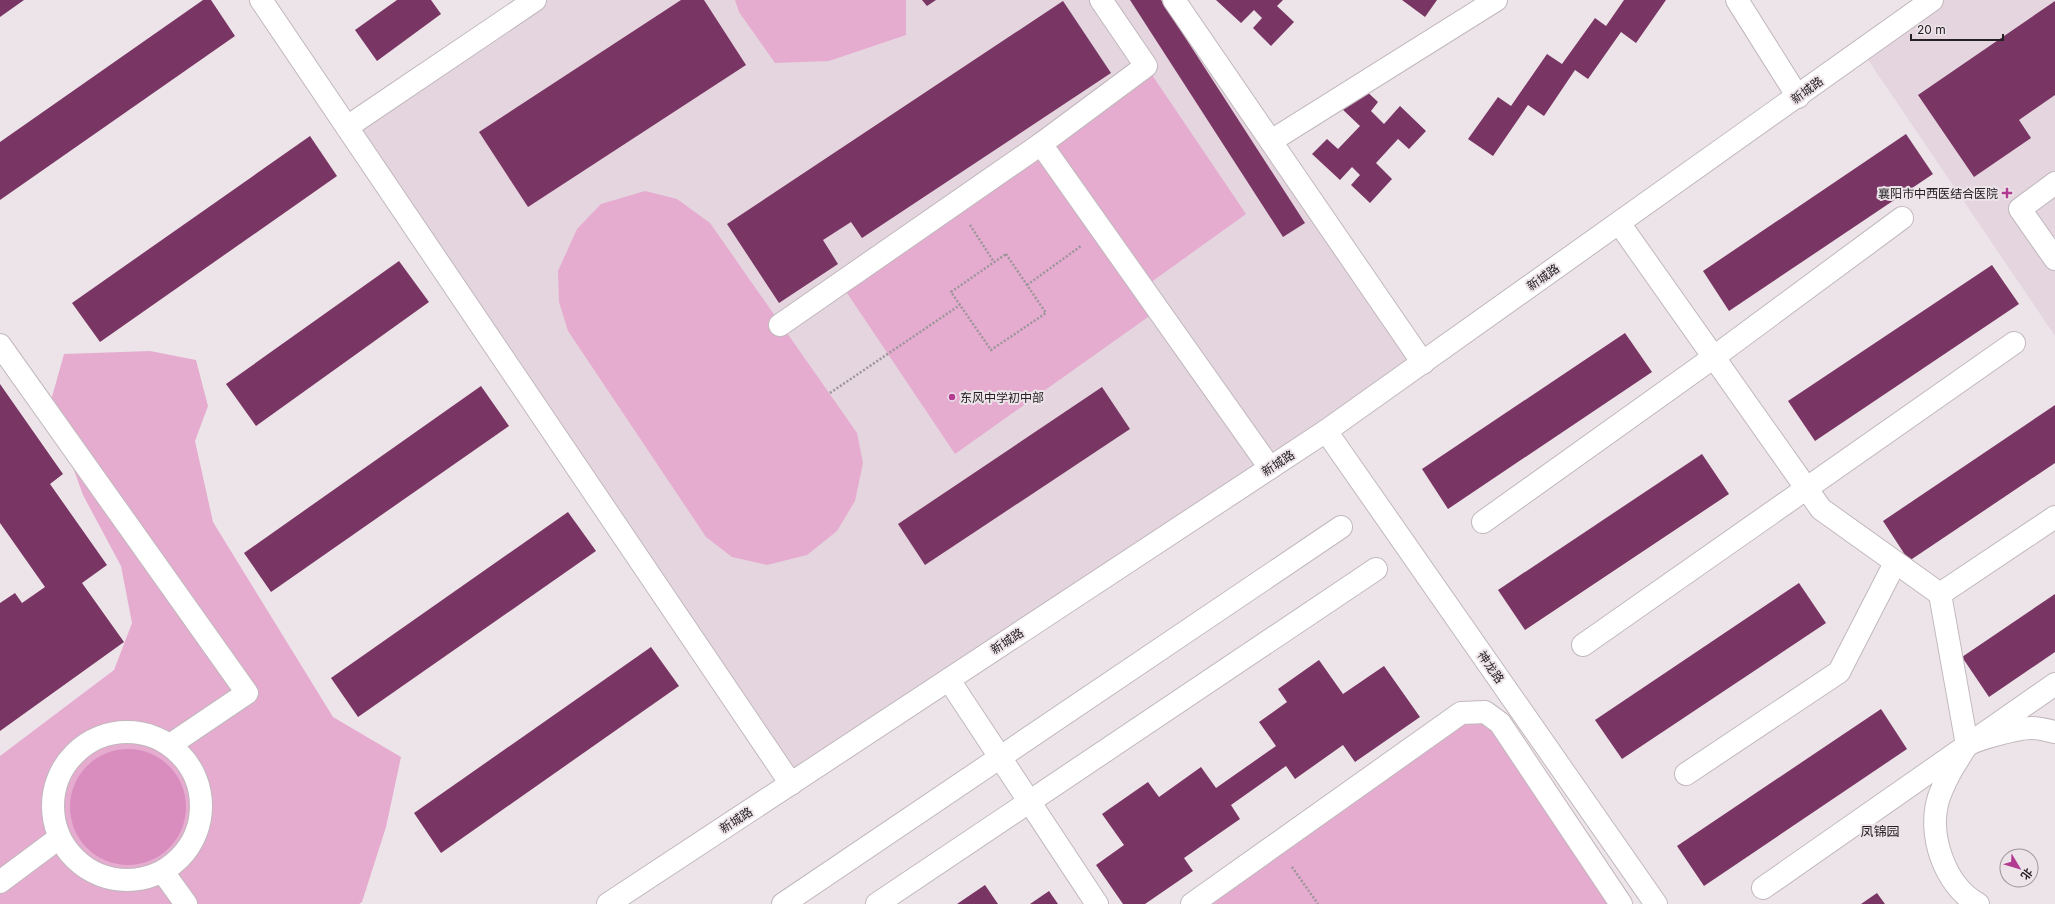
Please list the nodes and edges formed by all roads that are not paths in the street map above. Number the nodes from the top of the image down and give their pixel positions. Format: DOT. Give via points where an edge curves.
graph roads {
  1 [pos="261,0"];
  2 [pos="535,0"];
  3 [pos="1101,0"];
  4 [pos="1496,0"];
  5 [pos="1737,0"];
  6 [pos="1932,0"];
  7 [pos="1176,1"];
  8 [pos="1798,97"];
  9 [pos="347,127"];
  10 [pos="1271,141"];
  11 [pos="1041,144"];
  12 [pos="2055,184"];
  13 [pos="1902,218"];
  14 [pos="1619,223"];
  15 [pos="2055,259"];
  16 [pos="780,325"];
  17 [pos="2014,343"];
  18 [pos="0,345"];
  19 [pos="1714,357"];
  20 [pos="1423,363"];
  21 [pos="1326,431"];
  22 [pos="1270,468"];
  23 [pos="1806,489"];
  24 [pos="2055,517"];
  25 [pos="1483,522"];
  26 [pos="1340,527"];
  27 [pos="1895,563"];
  28 [pos="1376,569"];
  29 [pos="1940,594"];
  30 [pos="1583,645"];
  31 [pos="949,680"];
  32 [pos="2055,684"];
  33 [pos="2055,732"];
  34 [pos="170,745"];
  35 [pos="1967,745"];
  36 [pos="1000,757"];
  37 [pos="1686,774"];
  38 [pos="791,784"];
  39 [pos="1030,802"];
  40 [pos="59,838"];
  41 [pos="163,872"];
  42 [pos="0,882"];
  43 [pos="1762,888"];
  44 [pos="186,904"];
  45 [pos="608,904"];
  46 [pos="783,904"];
  47 [pos="877,904"];
  48 [pos="1097,904"];
  49 [pos="1192,904"];
  50 [pos="1621,904"];
  51 [pos="1656,904"];
  52 [pos="1978,904"];
  1 -- 9 [label="street"];
  2 -- 9 [label="street"];
  3 -- 11 [label="street" via="1146,66"];
  4 -- 10 [label="street"];
  5 -- 8 [label="street"];
  6 -- 8 [label="street, 新城路"];
  7 -- 10 [label="street"];
  8 -- 14 [label="street, 新城路"];
  9 -- 38 [label="street"];
  10 -- 20 [label="street"];
  11 -- 16 [label="street"];
  11 -- 22 [label="street"];
  12 -- 15 [label="street" via="2020,209"];
  13 -- 19 [label="street"];
  14 -- 19 [label="street"];
  14 -- 20 [label="street, 新城路"];
  17 -- 23 [label="street"];
  18 -- 34 [label="street" via="247,693"];
  19 -- 23 [label="street"];
  19 -- 25 [label="street"];
  20 -- 21 [label="street, 新城路"];
  21 -- 22 [label="street, 新城路"];
  21 -- 51 [label="street, 神龙路"];
  22 -- 31 [label="street, 新城路"];
  23 -- 27 [label="street" via="1821,509"];
  23 -- 30 [label="street"];
  24 -- 29 [label="street"];
  26 -- 36 [label="street"];
  27 -- 29 [label="street"];
  27 -- 37 [label="street" via="1839,672"];
  28 -- 39 [label="street"];
  29 -- 35 [label="street"];
  31 -- 36 [label="street"];
  31 -- 38 [label="street, 新城路"];
  32 -- 35 [label="street"];
  33 -- 35 [label="street" via="2030,728 1998,734"];
  34 -- 40 [label="street" via="148,734 123,732 99,737 78,749 63,768 54,791 53,815"];
  34 -- 41 [label="street" via="188,762 199,785 201,810 196,835 182,856"];
  35 -- 43 [label="street"];
  35 -- 52 [label="street" via="1951,771 1939,798 1935,826 1940,855 1953,880"];
  36 -- 39 [label="street"];
  36 -- 46 [label="street"];
  38 -- 45 [label="street, 新城路"];
  39 -- 47 [label="street"];
  39 -- 48 [label="street"];
  40 -- 41 [label="street" via="73,858 93,873 115,880 140,880"];
  40 -- 42 [label="street"];
  41 -- 44 [label="street"];
  49 -- 50 [label="street" via="1462,713 1485,712 1500,723"];
}
